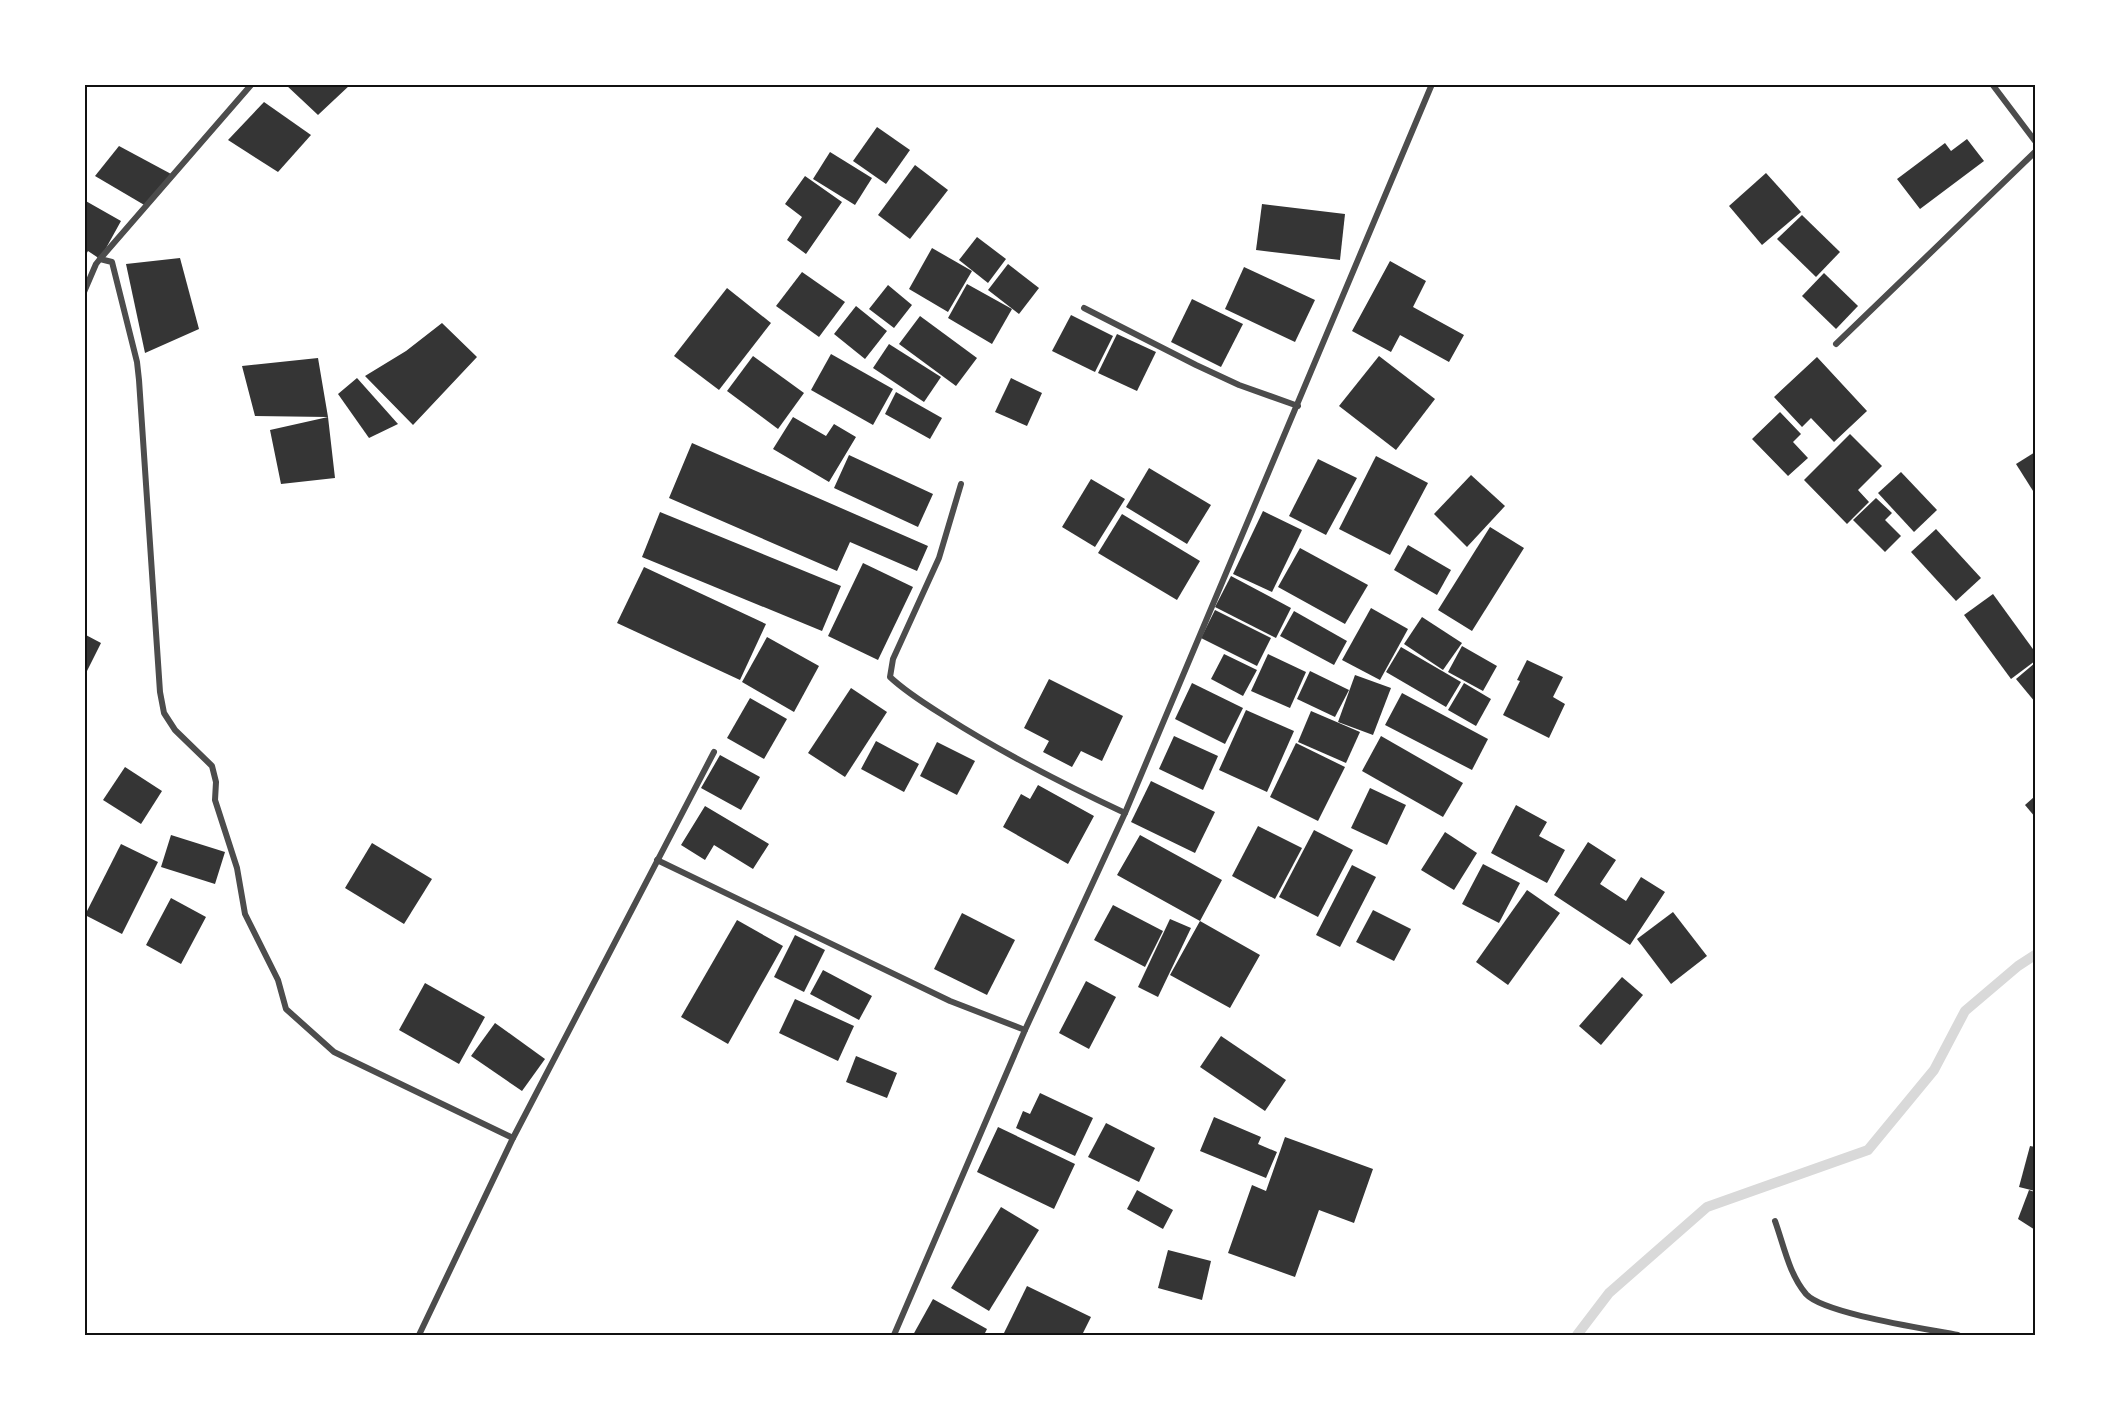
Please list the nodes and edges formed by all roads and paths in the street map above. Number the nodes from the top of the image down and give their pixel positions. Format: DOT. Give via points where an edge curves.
graph roads {
  1 [pos="1432,84"];
  2 [pos="1992,84"];
  3 [pos="251,85"];
  4 [pos="2035,141"];
  5 [pos="2035,152"];
  6 [pos="100,259"];
  7 [pos="84,292"];
  8 [pos="1084,308"];
  9 [pos="1836,344"];
  10 [pos="1298,406"];
  11 [pos="961,484"];
  12 [pos="714,752"];
  13 [pos="1125,813"];
  14 [pos="657,860"];
  15 [pos="1025,1030"];
  16 [pos="513,1138"];
  17 [pos="1775,1221"];
  18 [pos="418,1335"];
  19 [pos="894,1335"];
  20 [pos="1958,1335"];
  1 -- 10 [label="street"];
  2 -- 4 [label="street"];
  3 -- 6 [label="street"];
  5 -- 9 [label="street"];
  6 -- 7 [label="street"];
  6 -- 16 [label="street" via="112,262 114,267 137,362 164,713 175,730 212,766 215,800 237,868 245,914 278,980 286,1009 334,1052"];
  8 -- 10 [label="street" via="1239,385"];
  10 -- 13 [label="street"];
  11 -- 13 [label="street" via="939,558 893,659 890,677 973,734 1051,779"];
  12 -- 14 [label="street"];
  13 -- 15 [label="street"];
  14 -- 15 [label="street" via="950,1000"];
  14 -- 16 [label="street"];
  15 -- 19 [label="street"];
  16 -- 18 [label="street"];
  17 -- 20 [label="street" via="1795,1278 1808,1296 1840,1311"];
}
